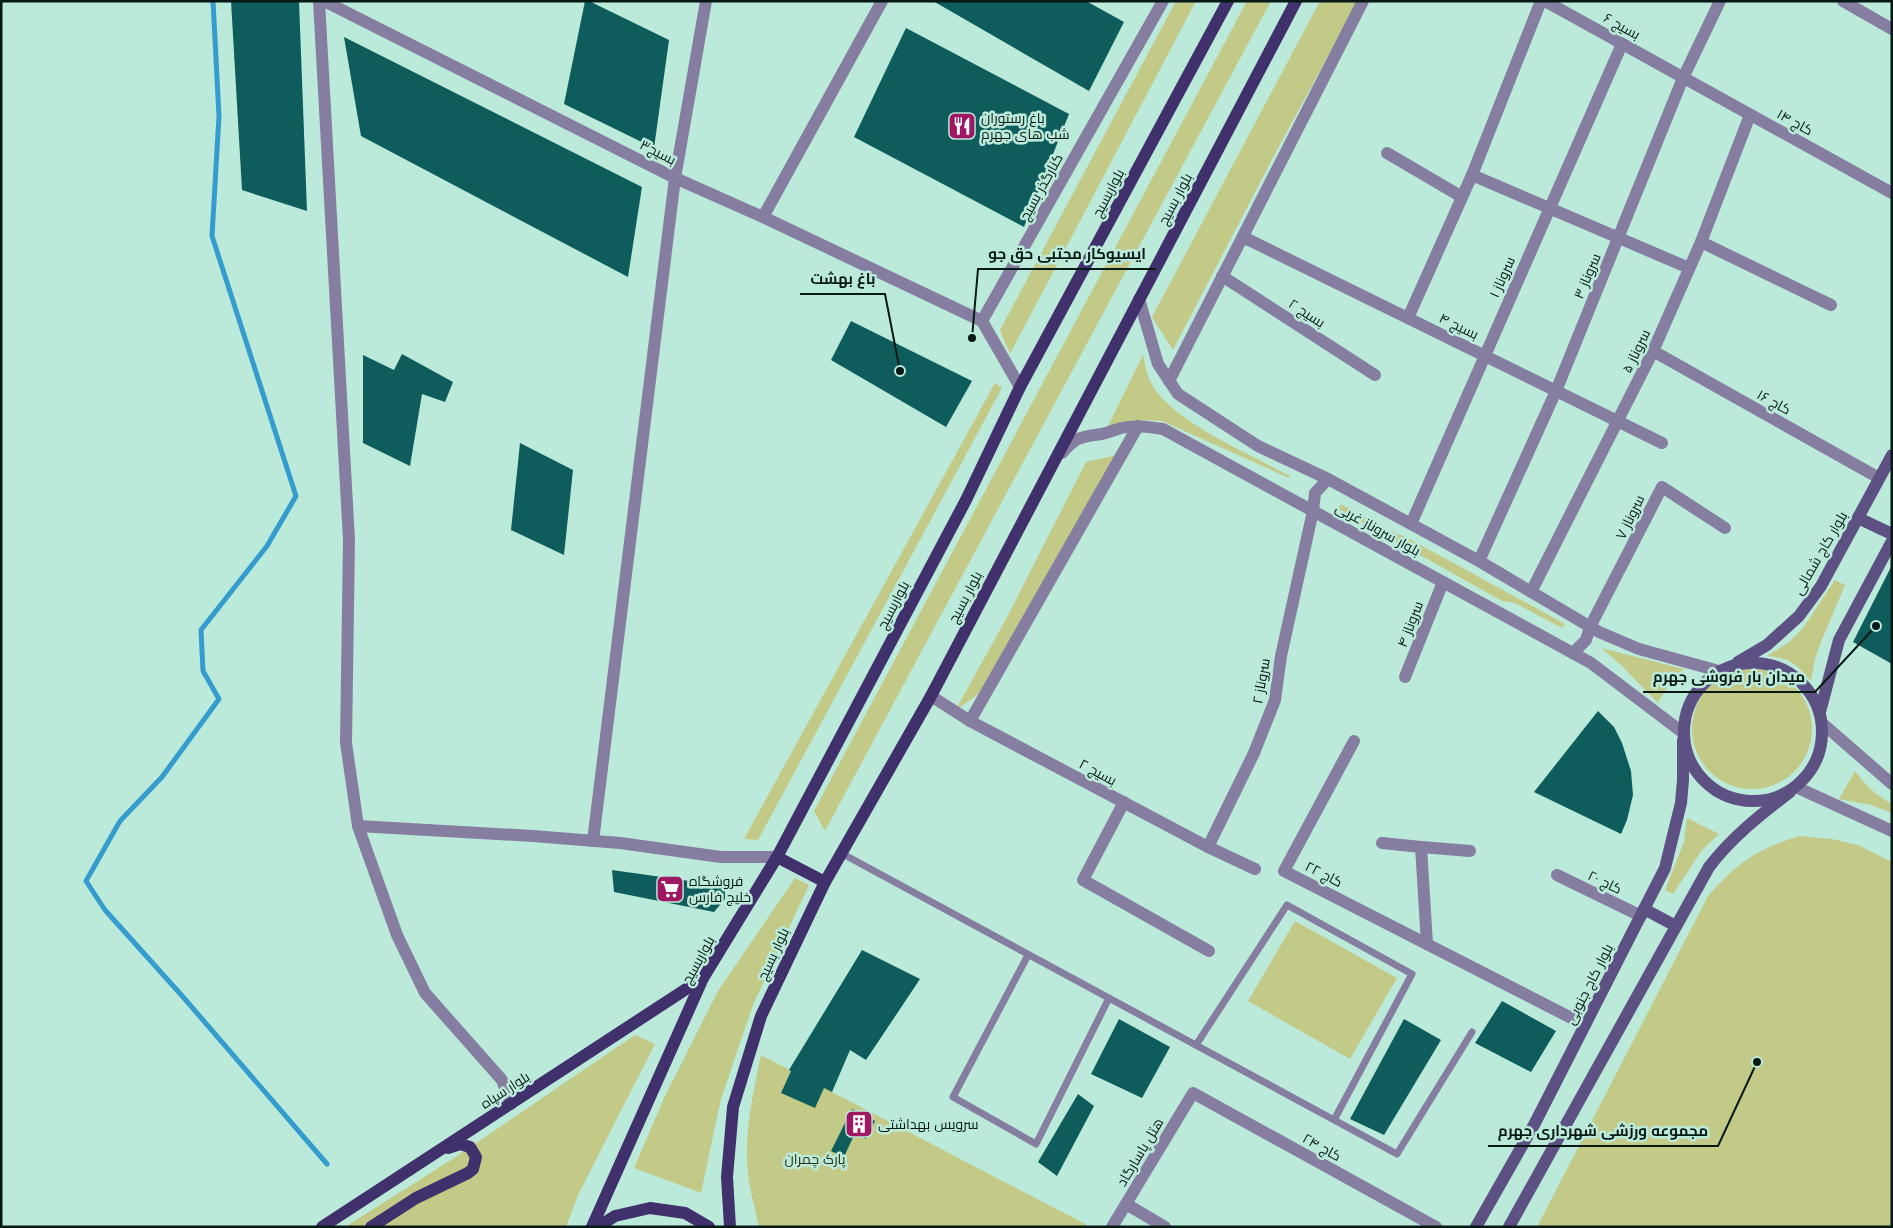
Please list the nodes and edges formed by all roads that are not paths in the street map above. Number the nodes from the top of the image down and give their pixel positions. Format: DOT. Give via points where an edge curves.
graph roads {
  1 [pos="319,1"];
  2 [pos="324,1"];
  3 [pos="706,1"];
  4 [pos="882,1"];
  5 [pos="1163,1"];
  6 [pos="1228,1"];
  7 [pos="1296,1"];
  8 [pos="1363,1"];
  9 [pos="1541,1"];
  10 [pos="1545,1"];
  11 [pos="1720,1"];
  12 [pos="1843,1"];
  13 [pos="1892,29"];
  14 [pos="1622,44"];
  15 [pos="1683,78"];
  16 [pos="1750,115"];
  17 [pos="1386,152"];
  18 [pos="1472,175"];
  19 [pos="676,178"];
  20 [pos="1892,193"];
  21 [pos="1462,197"];
  22 [pos="1550,208"];
  23 [pos="763,217"];
  24 [pos="1243,237"];
  25 [pos="1619,239"];
  26 [pos="1700,242"];
  27 [pos="1689,268"];
  28 [pos="1222,276"];
  29 [pos="1139,299"];
  30 [pos="1830,305"];
  31 [pos="1408,318"];
  32 [pos="982,321"];
  33 [pos="1653,351"];
  34 [pos="1484,356"];
  35 [pos="1375,375"];
  36 [pos="1169,381"];
  37 [pos="1020,387"];
  38 [pos="1556,391"];
  39 [pos="1617,421"];
  40 [pos="1138,426"];
  41 [pos="1662,443"];
  42 [pos="1892,455"];
  43 [pos="1049,469"];
  44 [pos="1879,478"];
  45 [pos="1328,479"];
  46 [pos="1313,511"];
  47 [pos="1858,518"];
  48 [pos="1411,524"];
  49 [pos="1724,528"];
  50 [pos="1892,534"];
  51 [pos="1890,550"];
  52 [pos="1479,561"];
  53 [pos="1443,582"];
  54 [pos="1531,592"];
  55 [pos="1590,627"];
  56 [pos="1573,653"];
  57 [pos="1724,669"];
  58 [pos="1406,677"];
  59 [pos="931,696"];
  60 [pos="1821,718"];
  61 [pos="970,721"];
  62 [pos="1683,736"];
  63 [pos="1354,741"];
  64 [pos="1892,784"];
  65 [pos="1793,789"];
  66 [pos="1124,802"];
  67 [pos="358,826"];
  68 [pos="1892,831"];
  69 [pos="594,841"];
  70 [pos="1382,842"];
  71 [pos="1208,847"];
  72 [pos="1422,847"];
  73 [pos="1470,851"];
  74 [pos="841,853"];
  75 [pos="777,857"];
  76 [pos="1255,869"];
  77 [pos="1557,875"];
  78 [pos="825,882"];
  79 [pos="1642,913"];
  80 [pos="1676,926"];
  81 [pos="1427,944"];
  82 [pos="1209,951"];
  83 [pos="1028,954"];
  84 [pos="703,978"];
  85 [pos="1109,998"];
  86 [pos="1585,1025"];
  87 [pos="1472,1032"];
  88 [pos="1196,1046"];
  89 [pos="1193,1093"];
  90 [pos="511,1104"];
  91 [pos="1334,1120"];
  92 [pos="436,1152"];
  93 [pos="1126,1204"];
  94 [pos="322,1227"];
  95 [pos="371,1227"];
  96 [pos="592,1227"];
  97 [pos="598,1227"];
  98 [pos="709,1227"];
  99 [pos="730,1227"];
  100 [pos="1112,1227"];
  101 [pos="1165,1227"];
  102 [pos="1436,1227"];
  103 [pos="1476,1227"];
  104 [pos="1509,1227"];
  1 -- 67 [label="street" via="349,540 346,743"];
  2 -- 19 [label="street, بسیج۳"];
  3 -- 19 [label="street"];
  4 -- 23 [label="street"];
  5 -- 32 [label="street, کنارگذر بسیج"];
  6 -- 37 [label="main road, بلواربسیج"];
  7 -- 29 [label="main road, بلوار بسیج"];
  8 -- 24 [label="street"];
  9 -- 18 [label="street"];
  10 -- 14 [label="street, بسیج ۶"];
  11 -- 15 [label="street, سروناز ۳"];
  12 -- 13 [label="street"];
  14 -- 15 [label="street, بسیج ۶"];
  14 -- 22 [label="street, سروناز ۱"];
  15 -- 16 [label="street, کاج ۱۴"];
  15 -- 25 [label="street, سروناز ۳"];
  16 -- 20 [label="street, کاج ۱۴"];
  16 -- 26 [label="street, سروناز ۵"];
  17 -- 21 [label="street"];
  18 -- 21 [label="street"];
  18 -- 22 [label="street"];
  19 -- 23 [label="street, بسیج۳"];
  19 -- 69 [label="street"];
  21 -- 31 [label="street"];
  22 -- 25 [label="street"];
  22 -- 34 [label="street, سروناز ۱"];
  23 -- 32 [label="street, بسیج۳"];
  24 -- 28 [label="street"];
  24 -- 31 [label="street, بسیج ۴"];
  25 -- 27 [label="street"];
  25 -- 38 [label="street, سروناز ۳"];
  26 -- 27 [label="street, سروناز ۵"];
  26 -- 30 [label="street"];
  27 -- 33 [label="street, سروناز ۵"];
  28 -- 35 [label="street, بسیج ۲"];
  28 -- 36 [label="street"];
  29 -- 36 [label="street, بلوار سروناز غربی" via="1158,364"];
  29 -- 43 [label="main road, بلوار بسیج"];
  31 -- 34 [label="street, بسیج ۴"];
  32 -- 37 [label="street"];
  33 -- 39 [label="street, سروناز ۵"];
  33 -- 44 [label="street, کاج ۱۶"];
  34 -- 38 [label="street, بسیج ۴"];
  34 -- 48 [label="street, سروناز ۱"];
  36 -- 45 [label="street, بلوار سروناز غربی" via="1178,394 1258,446"];
  37 -- 75 [label="main road, بلواربسیج" via="966,500"];
  38 -- 39 [label="street, بسیج ۴"];
  38 -- 52 [label="street, سروناز ۳"];
  39 -- 41 [label="street, بسیج ۴"];
  39 -- 54 [label="street, سروناز ۵"];
  40 -- 43 [label="street, بلوار سروناز غربی" via="1086,435 1071,442"];
  40 -- 46 [label="street, بلوار سروناز غربی" via="1163,429"];
  40 -- 61 [label="street"];
  42 -- 44 [label="main road, بلوار کاج شمالی"];
  43 -- 59 [label="main road, بلوار بسیج"];
  44 -- 47 [label="main road, بلوار کاج شمالی"];
  45 -- 46 [label="street, سروناز ۲" via="1314,493"];
  45 -- 48 [label="street, بلوار سروناز غربی"];
  46 -- 53 [label="street, بلوار سروناز غربی"];
  46 -- 71 [label="street, سروناز ۲" via="1281,656 1276,700"];
  47 -- 50 [label="main road"];
  47 -- 57 [label="main road, بلوار کاج شمالی" via="1821,586 1799,616 1767,645"];
  48 -- 52 [label="street, بلوار سروناز غربی"];
  49 -- 55 [label="street, سروناز ۷" via="1662,487"];
  51 -- 60 [label="main road" via="1839,640"];
  52 -- 54 [label="street, بلوار سروناز غربی"];
  53 -- 56 [label="street, بلوار سروناز غربی"];
  53 -- 58 [label="street, سروناز ۴"];
  54 -- 55 [label="street, بلوار سروناز غربی"];
  55 -- 56 [label="street" via="1586,640"];
  55 -- 57 [label="street, بلوار سروناز غربی" via="1639,649"];
  56 -- 62 [label="street, بلوار سروناز غربی" via="1613,679"];
  57 -- 60 [label="main road" via="1752,663 1774,666 1794,676 1810,692"];
  57 -- 62 [label="main road" via="1704,682 1692,697 1685,714"];
  59 -- 61 [label="street, بسیج ۲"];
  59 -- 74 [label="main road, بلوار بسیج"];
  60 -- 64 [label="street"];
  60 -- 65 [label="main road" via="1822,741 1818,758 1809,774"];
  61 -- 66 [label="street, بسیج ۲"];
  62 -- 65 [label="main road" via="1689,763 1703,782 1722,795 1744,802 1768,800"];
  62 -- 79 [label="main road, بلوار کاج جنوبی" via="1679,811 1665,868"];
  63 -- 81 [label="street, کاج ۲۲" via="1284,871"];
  65 -- 68 [label="street"];
  65 -- 80 [label="main road" via="1726,845 1708,867"];
  66 -- 71 [label="street, بسیج ۲"];
  66 -- 82 [label="street" via="1083,880"];
  67 -- 69 [label="street"];
  67 -- 90 [label="street" via="397,935 424,993 502,1080"];
  69 -- 75 [label="street" via="721,856"];
  70 -- 72 [label="street"];
  71 -- 76 [label="street, بسیج ۲"];
  72 -- 73 [label="street"];
  72 -- 81 [label="street"];
  74 -- 78 [label="main road, بلوار بسیج"];
  74 -- 83 [label="lane"];
  75 -- 78 [label="main road"];
  75 -- 84 [label="main road, بلواربسیج"];
  77 -- 79 [label="street, کاج ۲۰"];
  78 -- 99 [label="main road, بلوار بسیج" via="761,1016 733,1106 727,1177"];
  79 -- 80 [label="main road"];
  79 -- 86 [label="main road, بلوار کاج جنوبی"];
  80 -- 104 [label="main road"];
  81 -- 86 [label="street, کاج ۲۲"];
  83 -- 85 [label="lane"];
  83 -- 85 [label="lane" via="952,1097 1036,1144"];
  84 -- 90 [label="main road, بلوار سپاه"];
  84 -- 96 [label="main road, بلواربسیج"];
  85 -- 88 [label="lane"];
  86 -- 103 [label="main road, بلوار کاج جنوبی" via="1535,1123"];
  87 -- 91 [label="lane" via="1397,1154"];
  88 -- 91 [label="lane"];
  88 -- 91 [label="lane" via="1287,905 1412,974"];
  89 -- 93 [label="street, هتل پاسارگاد"];
  89 -- 102 [label="street, کاج ۲۴"];
  90 -- 92 [label="main road, بلوار سپاه"];
  92 -- 94 [label="main road, بلوار سپاه"];
  92 -- 95 [label="main road" via="460,1144 467,1145 476,1154 476,1164 468,1173 416,1198"];
  93 -- 100 [label="street, هتل پاسارگاد"];
  93 -- 101 [label="street"];
  97 -- 98 [label="main road" via="615,1216 650,1208 684,1213"];
}
